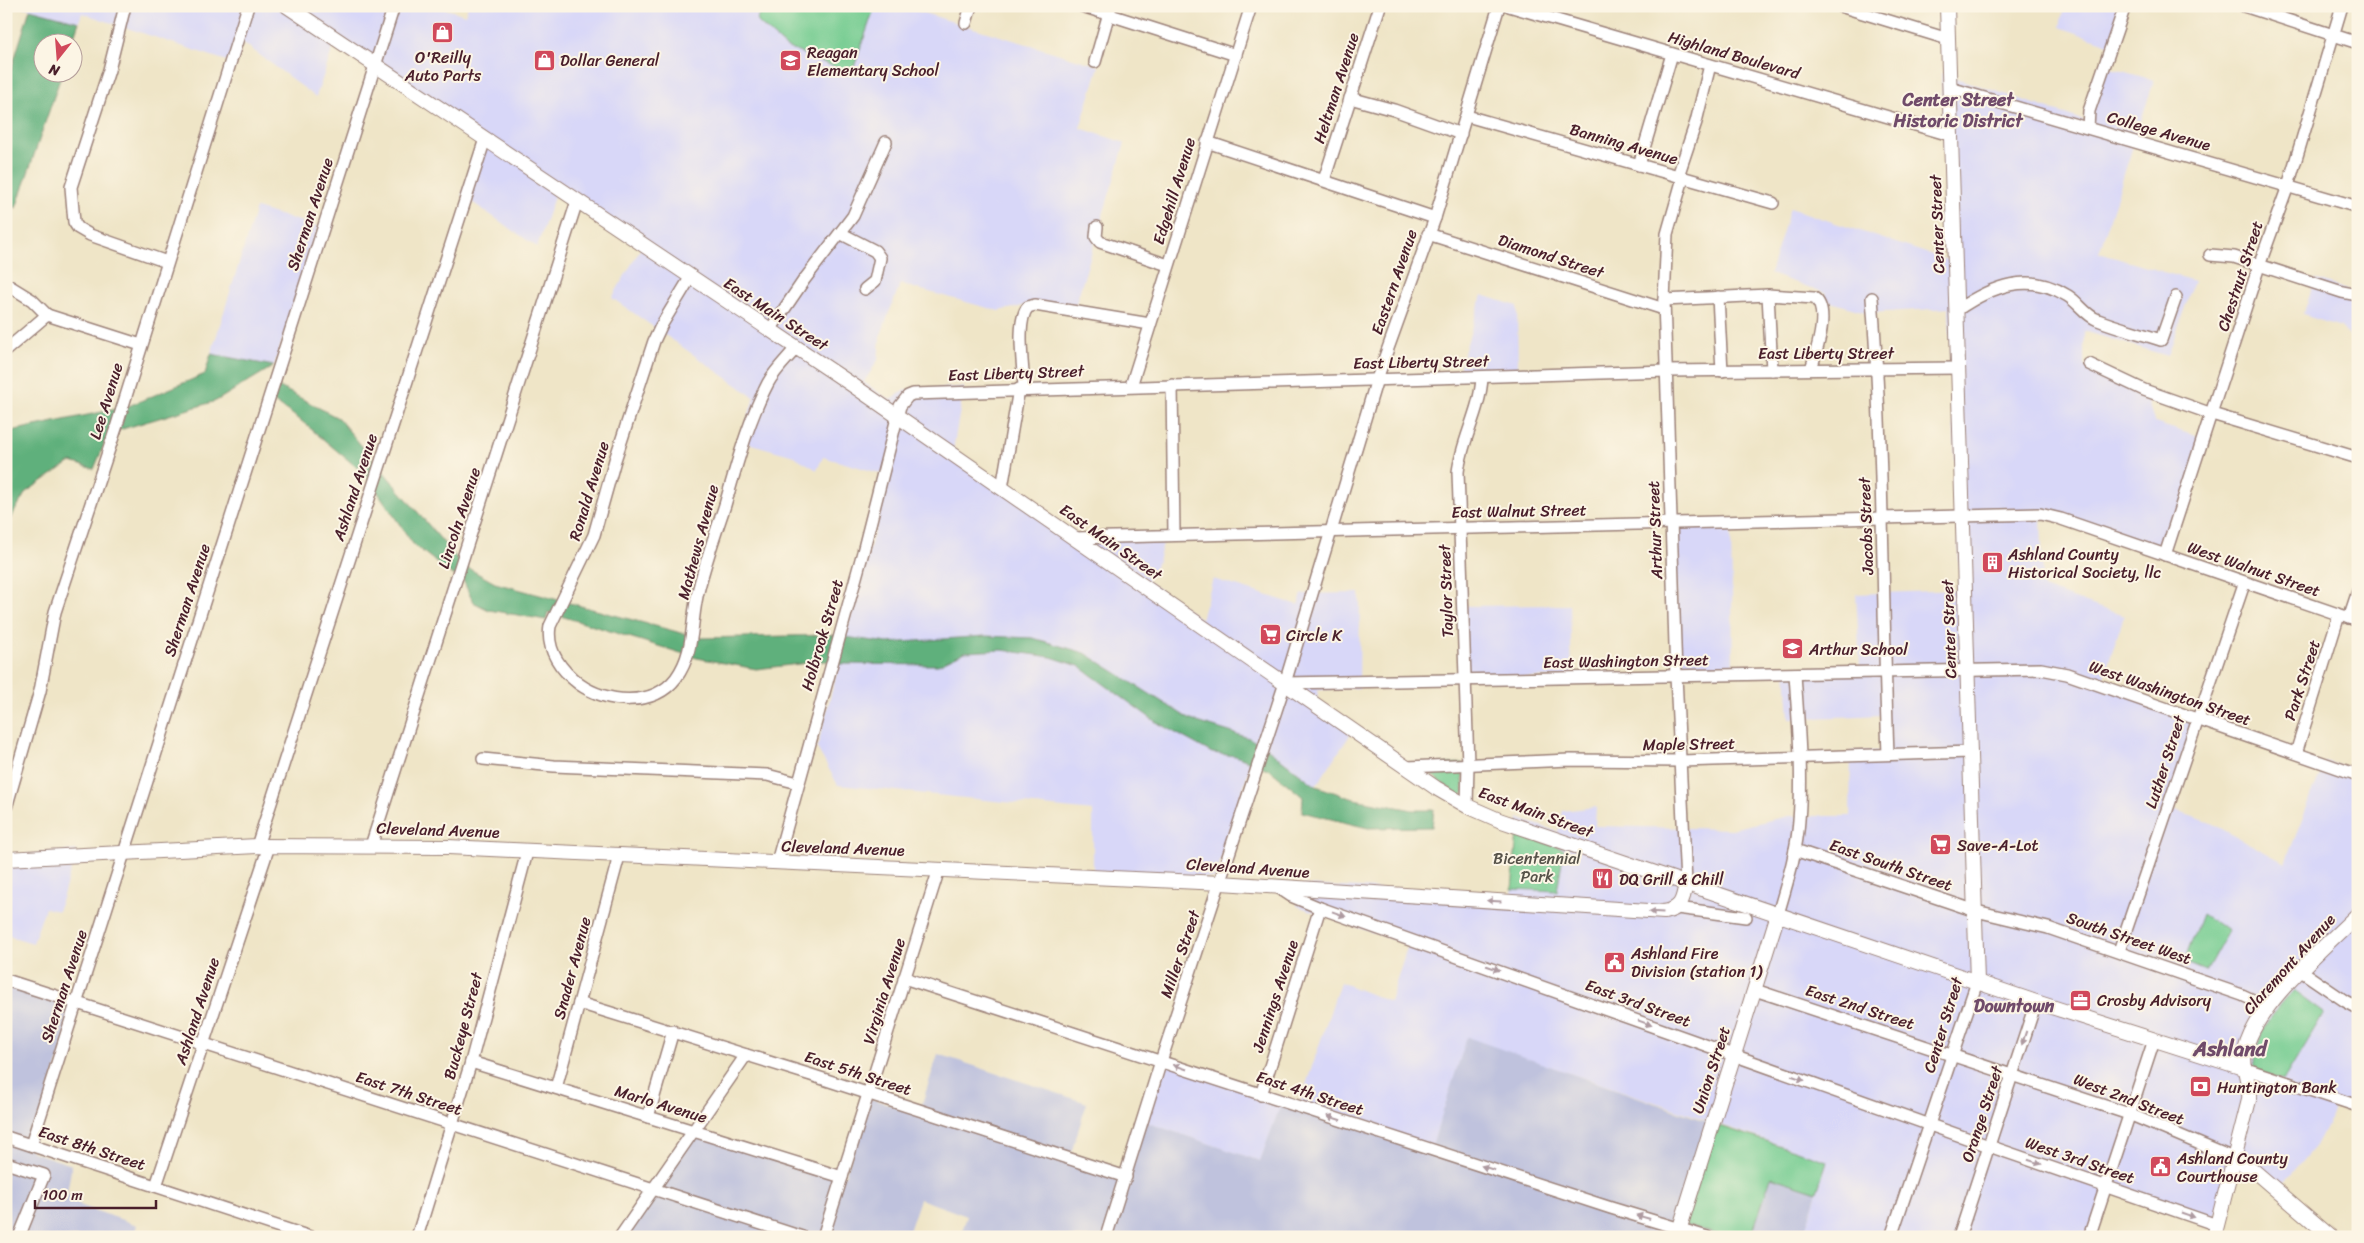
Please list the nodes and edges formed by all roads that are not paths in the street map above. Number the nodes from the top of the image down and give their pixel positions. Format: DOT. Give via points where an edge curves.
graph roads {
  1 [pos="125,6"];
  2 [pos="248,6"];
  3 [pos="286,6"];
  4 [pos="394,6"];
  5 [pos="971,6"];
  6 [pos="1082,6"];
  7 [pos="1251,6"];
  8 [pos="1380,6"];
  9 [pos="1499,6"];
  10 [pos="1509,6"];
  11 [pos="1840,6"];
  12 [pos="1947,6"];
  13 [pos="2125,6"];
  14 [pos="2244,6"];
  15 [pos="2342,6"];
  16 [pos="1110,10"];
  17 [pos="966,23"];
  18 [pos="2334,35"];
  19 [pos="1948,39"];
  20 [pos="2358,43"];
  21 [pos="1672,54"];
  22 [pos="1236,55"];
  23 [pos="1096,62"];
  24 [pos="375,65"];
  25 [pos="1710,65"];
  26 [pos="1950,88"];
  27 [pos="1350,98"];
  28 [pos="1467,116"];
  29 [pos="2088,127"];
  30 [pos="1461,134"];
  31 [pos="1950,135"];
  32 [pos="485,139"];
  33 [pos="886,142"];
  34 [pos="1207,142"];
  35 [pos="1639,165"];
  36 [pos="1681,177"];
  37 [pos="1324,180"];
  38 [pos="2288,186"];
  39 [pos="577,200"];
  40 [pos="1773,203"];
  41 [pos="2358,207"];
  42 [pos="1435,218"];
  43 [pos="1097,227"];
  44 [pos="842,234"];
  45 [pos="1428,234"];
  46 [pos="2210,255"];
  47 [pos="167,262"];
  48 [pos="1168,264"];
  49 [pos="2259,266"];
  50 [pos="690,278"];
  51 [pos="6,284"];
  52 [pos="865,289"];
  53 [pos="1768,295"];
  54 [pos="2358,295"];
  55 [pos="1718,297"];
  56 [pos="2176,297"];
  57 [pos="1872,298"];
  58 [pos="1664,304"];
  59 [pos="1957,310"];
  60 [pos="47,315"];
  61 [pos="1150,324"];
  62 [pos="770,330"];
  63 [pos="141,345"];
  64 [pos="796,348"];
  65 [pos="6,350"];
  66 [pos="2089,364"];
  67 [pos="1959,368"];
  68 [pos="1812,369"];
  69 [pos="1877,369"];
  70 [pos="1722,370"];
  71 [pos="1772,370"];
  72 [pos="1667,372"];
  73 [pos="1482,378"];
  74 [pos="1377,379"];
  75 [pos="1172,385"];
  76 [pos="1131,386"];
  77 [pos="1021,389"];
  78 [pos="2212,414"];
  79 [pos="898,416"];
  80 [pos="2358,458"];
  81 [pos="1002,488"];
  82 [pos="1964,516"];
  83 [pos="1883,518"];
  84 [pos="1671,523"];
  85 [pos="1460,528"];
  86 [pos="1329,532"];
  87 [pos="1174,535"];
  88 [pos="1074,538"];
  89 [pos="2165,555"];
  90 [pos="2244,584"];
  91 [pos="2358,591"];
  92 [pos="2349,618"];
  93 [pos="1968,671"];
  94 [pos="1885,672"];
  95 [pos="1795,674"];
  96 [pos="1676,676"];
  97 [pos="1466,680"];
  98 [pos="1285,683"];
  99 [pos="602,696"];
  100 [pos="2196,720"];
  101 [pos="1971,752"];
  102 [pos="1888,754"];
  103 [pos="2296,754"];
  104 [pos="1799,757"];
  105 [pos="483,759"];
  106 [pos="1681,762"];
  107 [pos="1468,764"];
  108 [pos="1407,767"];
  109 [pos="2358,775"];
  110 [pos="798,784"];
  111 [pos="1467,806"];
  112 [pos="6,808"];
  113 [pos="263,846"];
  114 [pos="371,846"];
  115 [pos="1795,850"];
  116 [pos="124,852"];
  117 [pos="527,852"];
  118 [pos="619,856"];
  119 [pos="6,859"];
  120 [pos="778,862"];
  121 [pos="939,869"];
  122 [pos="1221,883"];
  123 [pos="1686,883"];
  124 [pos="1279,888"];
  125 [pos="1320,908"];
  126 [pos="1677,908"];
  127 [pos="1976,911"];
  128 [pos="1778,914"];
  129 [pos="2358,914"];
  130 [pos="1746,917"];
  131 [pos="2119,952"];
  132 [pos="2301,971"];
  133 [pos="904,978"];
  134 [pos="6,980"];
  135 [pos="1977,982"];
  136 [pos="1754,990"];
  137 [pos="2036,1002"];
  138 [pos="76,1003"];
  139 [pos="579,1003"];
  140 [pos="2268,1007"];
  141 [pos="2358,1008"];
  142 [pos="673,1031"];
  143 [pos="2154,1040"];
  144 [pos="203,1044"];
  145 [pos="1954,1054"];
  146 [pos="746,1055"];
  147 [pos="1734,1056"];
  148 [pos="1161,1061"];
  149 [pos="471,1062"];
  150 [pos="2243,1068"];
  151 [pos="2012,1075"];
  152 [pos="556,1088"];
  153 [pos="869,1094"];
  154 [pos="1261,1094"];
  155 [pos="2358,1106"];
  156 [pos="2129,1114"];
  157 [pos="648,1117"];
  158 [pos="452,1124"];
  159 [pos="1930,1125"];
  160 [pos="692,1130"];
  161 [pos="6,1137"];
  162 [pos="31,1144"];
  163 [pos="1989,1146"];
  164 [pos="2233,1158"];
  165 [pos="6,1163"];
  166 [pos="842,1177"];
  167 [pos="1126,1177"];
  168 [pos="156,1186"];
  169 [pos="2106,1186"];
  170 [pos="654,1189"];
  171 [pos="1678,1232"];
  172 [pos="2215,1234"];
  173 [pos="19,1237"];
  174 [pos="310,1237"];
  175 [pos="416,1237"];
  176 [pos="620,1237"];
  177 [pos="802,1237"];
  178 [pos="823,1237"];
  179 [pos="1106,1237"];
  180 [pos="1707,1237"];
  181 [pos="1891,1237"];
  182 [pos="1959,1237"];
  183 [pos="2089,1237"];
  184 [pos="2331,1237"];
  1 -- 47 [label="street" via="109,70 72,182 72,218 78,228 90,235"];
  2 -- 47 [label="street, Lee Avenue"];
  3 -- 24 [label="main road, East Main Street"];
  4 -- 24 [label="street, Sherman Avenue"];
  5 -- 17 [label="street"];
  6 -- 16 [label="street"];
  7 -- 22 [label="street, Edgehill Avenue"];
  8 -- 27 [label="street, Heltman Avenue"];
  9 -- 28 [label="street, Eastern Avenue"];
  10 -- 21 [label="street, Highland Boulevard"];
  11 -- 19 [label="street"];
  12 -- 19 [label="main road, Center Street"];
  13 -- 29 [label="street" via="2089,111"];
  14 -- 18 [label="street"];
  15 -- 18 [label="street, Chestnut Street"];
  16 -- 22 [label="street"];
  16 -- 23 [label="street"];
  18 -- 20 [label="street"];
  18 -- 38 [label="street, Chestnut Street"];
  19 -- 26 [label="main road, Center Street"];
  21 -- 25 [label="street, Highland Boulevard"];
  21 -- 35 [label="street"];
  22 -- 34 [label="street, Edgehill Avenue"];
  24 -- 32 [label="main road, East Main Street"];
  24 -- 116 [label="street, Sherman Avenue"];
  25 -- 31 [label="street, Highland Boulevard"];
  25 -- 36 [label="street, Arthur Street"];
  26 -- 29 [label="street, College Avenue"];
  26 -- 31 [label="main road, Center Street"];
  27 -- 30 [label="street"];
  27 -- 37 [label="street, Heltman Avenue"];
  28 -- 30 [label="street, Eastern Avenue"];
  28 -- 35 [label="street, Banning Avenue"];
  29 -- 38 [label="street, College Avenue"];
  30 -- 42 [label="street, Eastern Avenue"];
  31 -- 59 [label="main road, Center Street"];
  32 -- 39 [label="main road, East Main Street"];
  32 -- 113 [label="street, Ashland Avenue"];
  33 -- 44 [label="street" via="854,216"];
  34 -- 37 [label="street"];
  34 -- 48 [label="street, Edgehill Avenue"];
  35 -- 36 [label="street, Banning Avenue"];
  36 -- 40 [label="street, Banning Avenue"];
  36 -- 58 [label="street, Arthur Street" via="1667,234"];
  37 -- 42 [label="street"];
  38 -- 41 [label="street, College Avenue"];
  38 -- 49 [label="street, Chestnut Street"];
  39 -- 50 [label="main road, East Main Street"];
  39 -- 114 [label="street, Lincoln Avenue"];
  42 -- 45 [label="street, Eastern Avenue"];
  43 -- 48 [label="street" via="1096,237 1100,242"];
  44 -- 52 [label="street" via="880,258 875,281"];
  44 -- 62 [label="street" via="804,280"];
  45 -- 58 [label="street, Diamond Street"];
  45 -- 74 [label="street, Eastern Avenue"];
  46 -- 49 [label="street" via="2227,255"];
  47 -- 63 [label="street, Lee Avenue"];
  48 -- 61 [label="street, Edgehill Avenue"];
  49 -- 54 [label="street"];
  49 -- 78 [label="street, Chestnut Street"];
  50 -- 62 [label="main road, East Main Street"];
  50 -- 99 [label="street, Ronald Avenue" via="660,326 615,460 594,535 550,626 551,647 561,666 578,683"];
  51 -- 60 [label="street" via="32,300"];
  53 -- 55 [label="street, Diamond Street"];
  53 -- 68 [label="street, Diamond Street" via="1803,296 1820,303 1822,320"];
  53 -- 71 [label="street"];
  55 -- 58 [label="street, Diamond Street"];
  55 -- 70 [label="street"];
  56 -- 59 [label="street" via="2161,340 2097,320 2072,298 2047,286 1997,287"];
  57 -- 69 [label="street, Jacobs Street"];
  58 -- 72 [label="street, Arthur Street"];
  59 -- 67 [label="main road, Center Street"];
  60 -- 63 [label="street"];
  60 -- 65 [label="street"];
  61 -- 76 [label="street, Edgehill Avenue"];
  61 -- 77 [label="street" via="1028,307 1024,315 1021,346"];
  62 -- 64 [label="main road, East Main Street"];
  63 -- 112 [label="street, Lee Avenue" via="55,612 40,691"];
  64 -- 79 [label="main road, East Main Street"];
  64 -- 99 [label="street, Mathews Avenue" via="767,384 740,452 699,588 692,638 683,668 672,682 651,695 626,700"];
  66 -- 78 [label="street" via="2144,390"];
  67 -- 69 [label="street, East Liberty Street"];
  67 -- 82 [label="main road, Center Street"];
  68 -- 69 [label="street, East Liberty Street"];
  68 -- 71 [label="street, East Liberty Street"];
  69 -- 83 [label="street, Jacobs Street"];
  70 -- 71 [label="street, East Liberty Street"];
  70 -- 72 [label="street, East Liberty Street"];
  72 -- 73 [label="street, East Liberty Street"];
  72 -- 84 [label="street, Arthur Street"];
  73 -- 74 [label="street, East Liberty Street"];
  73 -- 85 [label="street, Taylor Street" via="1480,401 1460,460"];
  74 -- 75 [label="street, East Liberty Street"];
  74 -- 86 [label="street, Eastern Avenue"];
  75 -- 76 [label="street, East Liberty Street"];
  75 -- 87 [label="street"];
  76 -- 77 [label="street, East Liberty Street"];
  77 -- 79 [label="street, East Liberty Street" via="913,394 904,400"];
  77 -- 81 [label="street"];
  78 -- 80 [label="street"];
  78 -- 89 [label="street, Chestnut Street"];
  79 -- 81 [label="main road, East Main Street"];
  79 -- 110 [label="street, Holbrook Street"];
  81 -- 88 [label="main road, East Main Street"];
  82 -- 83 [label="street, East Walnut Street"];
  82 -- 89 [label="street, West Walnut Street" via="2040,514"];
  82 -- 93 [label="main road, Center Street"];
  83 -- 84 [label="street, East Walnut Street"];
  83 -- 94 [label="street, Jacobs Street"];
  84 -- 85 [label="street, East Walnut Street"];
  84 -- 96 [label="street, Arthur Street"];
  85 -- 86 [label="street, East Walnut Street"];
  85 -- 97 [label="street, Taylor Street"];
  86 -- 87 [label="street, East Walnut Street"];
  86 -- 98 [label="street, Eastern Avenue"];
  87 -- 88 [label="street, East Walnut Street"];
  88 -- 98 [label="main road, East Main Street"];
  89 -- 90 [label="street, West Walnut Street"];
  90 -- 92 [label="street, West Walnut Street"];
  90 -- 100 [label="street, Luther Street"];
  91 -- 92 [label="street, Park Street"];
  92 -- 103 [label="street, Park Street"];
  93 -- 94 [label="street, East Washington Street"];
  93 -- 100 [label="street, West Washington Street" via="2052,670"];
  93 -- 101 [label="main road, Center Street"];
  94 -- 95 [label="street, East Washington Street"];
  94 -- 102 [label="street, Jacobs Street"];
  95 -- 96 [label="street, East Washington Street"];
  95 -- 104 [label="street"];
  96 -- 97 [label="street, East Washington Street"];
  96 -- 106 [label="street, Arthur Street"];
  97 -- 98 [label="street, East Washington Street"];
  97 -- 107 [label="street, Taylor Street"];
  98 -- 108 [label="main road, East Main Street"];
  98 -- 122 [label="street, Miller Street"];
  100 -- 103 [label="street, West Washington Street"];
  100 -- 131 [label="street, Luther Street"];
  101 -- 102 [label="street, Maple Street"];
  101 -- 127 [label="main road, Center Street"];
  102 -- 104 [label="street, Maple Street"];
  103 -- 109 [label="street, West Washington Street"];
  104 -- 106 [label="street, Maple Street"];
  104 -- 115 [label="street" via="1799,821"];
  105 -- 110 [label="street" via="554,766 767,775"];
  106 -- 107 [label="street, Maple Street" via="1570,760"];
  106 -- 123 [label="street, Arthur Street"];
  107 -- 108 [label="street, Maple Street"];
  107 -- 111 [label="street, Taylor Street"];
  108 -- 111 [label="main road, East Main Street"];
  110 -- 120 [label="street, Holbrook Street"];
  111 -- 123 [label="main road, East Main Street" via="1499,820"];
  113 -- 114 [label="main road, Cleveland Avenue"];
  113 -- 116 [label="main road, Cleveland Avenue"];
  113 -- 144 [label="street, Ashland Avenue"];
  114 -- 117 [label="main road, Cleveland Avenue"];
  115 -- 127 [label="street, East South Street"];
  115 -- 128 [label="street"];
  116 -- 119 [label="main road, Cleveland Avenue"];
  116 -- 138 [label="street, Sherman Avenue"];
  117 -- 118 [label="main road, Cleveland Avenue"];
  117 -- 149 [label="street, Buckeye Street"];
  118 -- 120 [label="main road, Cleveland Avenue"];
  118 -- 139 [label="street, Snader Avenue"];
  120 -- 121 [label="main road, Cleveland Avenue"];
  121 -- 122 [label="main road, Cleveland Avenue"];
  121 -- 133 [label="street, Virginia Avenue"];
  122 -- 124 [label="main road, Cleveland Avenue"];
  122 -- 148 [label="street, Miller Street"];
  123 -- 126 [label="main road" via="1682,903"];
  123 -- 128 [label="main road, East Main Street"];
  124 -- 125 [label="street, East 3rd Street"];
  126 -- 124 [label="main road, Cleveland Avenue, one-way" via="1664,912"];
  125 -- 147 [label="street, East 3rd Street, one-way"];
  125 -- 154 [label="street, Jennings Avenue"];
  126 -- 130 [label="street, Cleveland Avenue"];
  127 -- 131 [label="street, South Street West" via="2048,928"];
  127 -- 135 [label="main road, Center Street"];
  128 -- 135 [label="main road, East Main Street"];
  128 -- 136 [label="main road, Union Street"];
  129 -- 132 [label="main road, Claremont Avenue"];
  131 -- 140 [label="street, South Street West"];
  132 -- 140 [label="main road, Claremont Avenue"];
  132 -- 141 [label="street"];
  133 -- 148 [label="street, East 4th Street"];
  133 -- 153 [label="street, Virginia Avenue"];
  134 -- 138 [label="street, East 7th Street"];
  135 -- 137 [label="main road, East Main Street"];
  135 -- 145 [label="street, Center Street"];
  136 -- 145 [label="street, East 2nd Street"];
  136 -- 147 [label="main road, Union Street"];
  137 -- 143 [label="main road, East Main Street"];
  137 -- 151 [label="street, Orange Street, one-way"];
  138 -- 144 [label="street, East 7th Street"];
  138 -- 162 [label="street, Sherman Avenue"];
  139 -- 142 [label="street, East 5th Street"];
  139 -- 152 [label="street, Snader Avenue"];
  140 -- 150 [label="main road, Claremont Avenue" via="2251,1033 2244,1052"];
  142 -- 146 [label="street, East 5th Street"];
  142 -- 157 [label="street"];
  143 -- 150 [label="main road, East Main Street"];
  143 -- 156 [label="street"];
  144 -- 158 [label="street, East 7th Street"];
  144 -- 168 [label="street, Ashland Avenue"];
  145 -- 151 [label="street, East 2nd Street"];
  145 -- 159 [label="street, Center Street"];
  146 -- 153 [label="street, East 5th Street"];
  146 -- 160 [label="street"];
  147 -- 159 [label="street, East 3rd Street, one-way"];
  147 -- 171 [label="main road, Union Street"];
  154 -- 148 [label="street, East 4th Street, one-way"];
  148 -- 167 [label="street, Miller Street"];
  149 -- 152 [label="street, Marlo Avenue"];
  149 -- 158 [label="street, Buckeye Street"];
  150 -- 155 [label="street"];
  150 -- 164 [label="main road" via="2250,1090"];
  151 -- 156 [label="street, West 2nd Street"];
  151 -- 163 [label="street, Orange Street"];
  152 -- 157 [label="street, Marlo Avenue"];
  153 -- 166 [label="street, Virginia Avenue"];
  153 -- 167 [label="street, East 5th Street"];
  171 -- 154 [label="street, East 4th Street, one-way"];
  156 -- 164 [label="street, West 2nd Street"];
  156 -- 169 [label="street"];
  157 -- 160 [label="street, Marlo Avenue"];
  158 -- 170 [label="street, East 7th Street"];
  158 -- 175 [label="street, Buckeye Street"];
  159 -- 163 [label="street, East 3rd Street"];
  159 -- 181 [label="street, Center Street"];
  160 -- 166 [label="street, Marlo Avenue"];
  160 -- 170 [label="street"];
  161 -- 162 [label="street, East 8th Street"];
  162 -- 168 [label="street, East 8th Street"];
  163 -- 169 [label="street, West 3rd Street, one-way"];
  163 -- 182 [label="street, Orange Street"];
  164 -- 172 [label="main road"];
  164 -- 184 [label="main road" via="2253,1170"];
  165 -- 173 [label="street" via="44,1175"];
  166 -- 178 [label="street, Virginia Avenue"];
  167 -- 179 [label="street, Miller Street"];
  168 -- 174 [label="street, East 8th Street"];
  169 -- 172 [label="street, West 3rd Street, one-way"];
  169 -- 183 [label="street"];
  170 -- 176 [label="street"];
  170 -- 177 [label="street, East 7th Street"];
  171 -- 180 [label="street, East 4th Street"];
}
